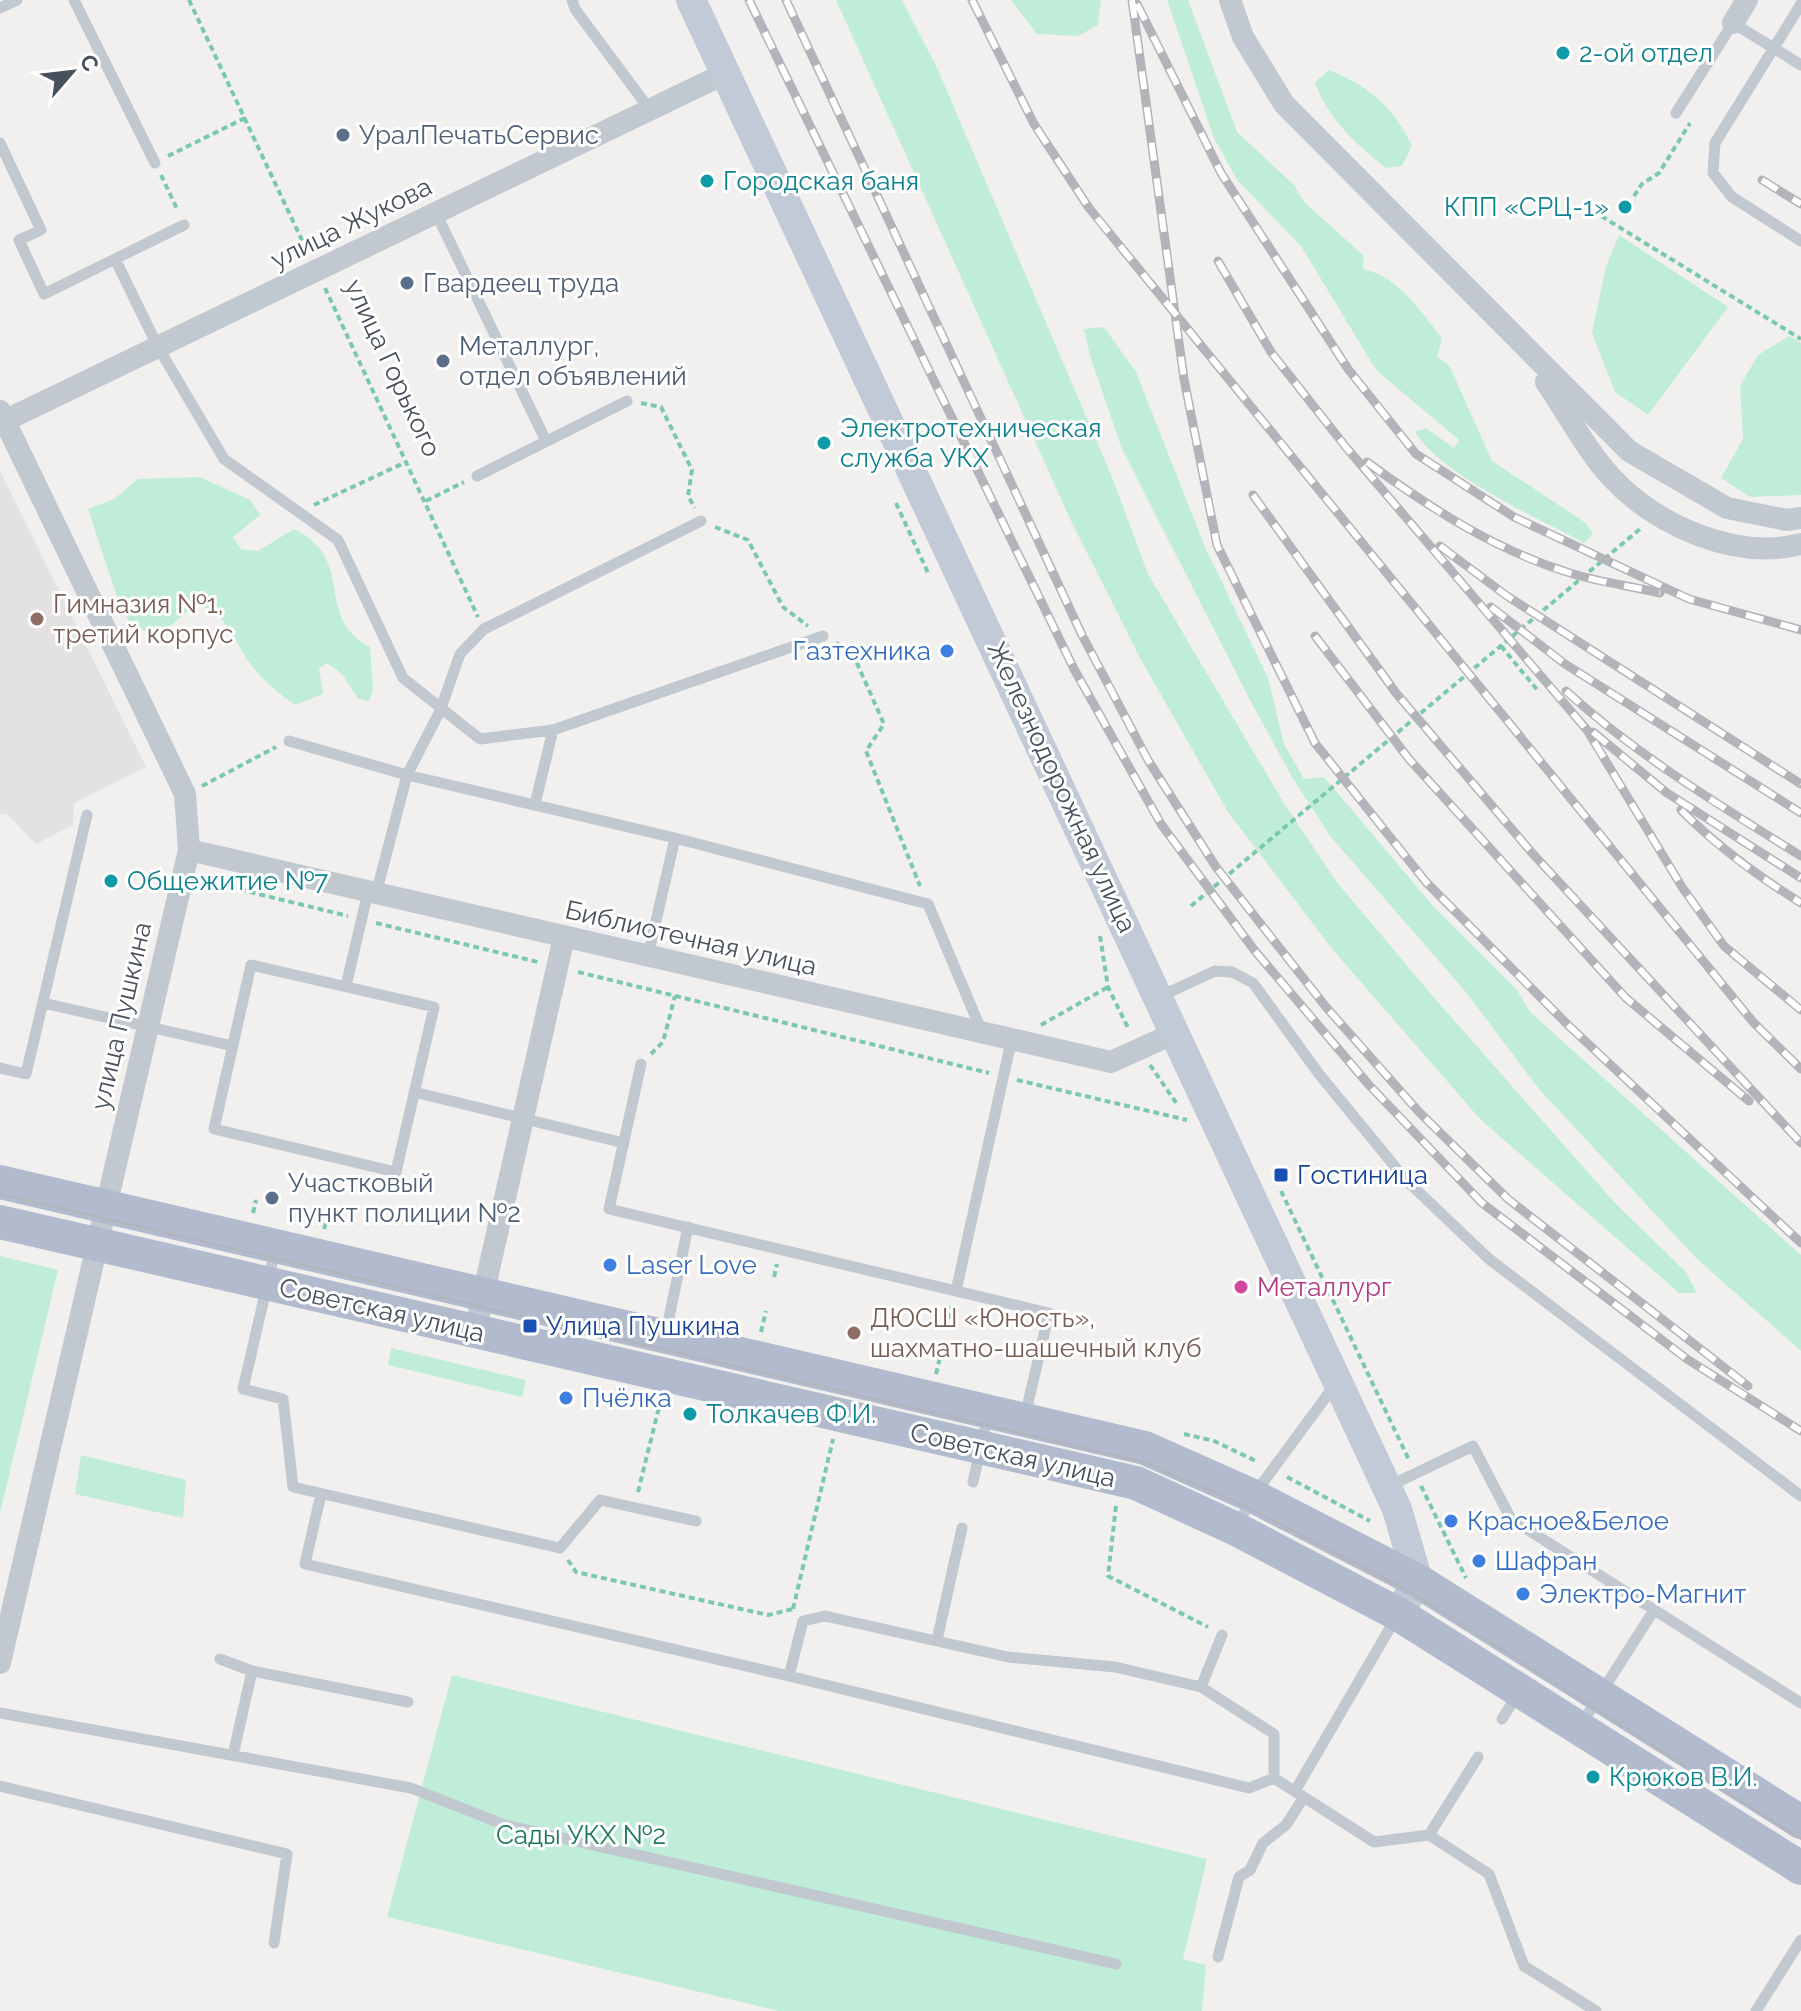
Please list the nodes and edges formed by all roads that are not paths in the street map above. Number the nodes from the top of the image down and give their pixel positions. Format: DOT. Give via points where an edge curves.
graph roads {
  1 [pos="17,0"];
  2 [pos="74,0"];
  3 [pos="572,0"];
  4 [pos="691,0"];
  5 [pos="1230,0"];
  6 [pos="1747,0"];
  7 [pos="1801,4"];
  8 [pos="0,8"];
  9 [pos="1733,23"];
  10 [pos="1772,47"];
  11 [pos="1801,65"];
  12 [pos="726,73"];
  13 [pos="650,110"];
  14 [pos="1676,113"];
  15 [pos="0,143"];
  16 [pos="155,163"];
  17 [pos="436,213"];
  18 [pos="184,225"];
  19 [pos="1801,241"];
  20 [pos="115,259"];
  21 [pos="1516,338"];
  22 [pos="158,347"];
  23 [pos="627,401"];
  24 [pos="2,419"];
  25 [pos="546,441"];
  26 [pos="477,476"];
  27 [pos="1801,518"];
  28 [pos="701,521"];
  29 [pos="1801,544"];
  30 [pos="823,636"];
  31 [pos="440,711"];
  32 [pos="553,730"];
  33 [pos="289,741"];
  34 [pos="407,775"];
  35 [pos="535,804"];
  36 [pos="87,815"];
  37 [pos="675,838"];
  38 [pos="189,850"];
  39 [pos="372,893"];
  40 [pos="564,937"];
  41 [pos="648,957"];
  42 [pos="346,986"];
  43 [pos="1160,996"];
  44 [pos="43,1003"];
  45 [pos="147,1025"];
  46 [pos="1177,1032"];
  47 [pos="983,1035"];
  48 [pos="1011,1042"];
  49 [pos="233,1046"];
  50 [pos="641,1064"];
  51 [pos="0,1068"];
  52 [pos="414,1092"];
  53 [pos="523,1119"];
  54 [pos="624,1143"];
  55 [pos="0,1182"];
  56 [pos="108,1208"];
  57 [pos="0,1222"];
  58 [pos="688,1227"];
  59 [pos="99,1246"];
  60 [pos="276,1247"];
  61 [pos="267,1284"];
  62 [pos="956,1291"];
  63 [pos="484,1295"];
  64 [pos="475,1331"];
  65 [pos="662,1362"];
  66 [pos="1339,1379"];
  67 [pos="989,1411"];
  68 [pos="1020,1437"];
  69 [pos="981,1447"];
  70 [pos="973,1482"];
  71 [pos="1388,1487"];
  72 [pos="321,1494"];
  73 [pos="1253,1496"];
  74 [pos="1801,1496"];
  75 [pos="696,1521"];
  76 [pos="962,1528"];
  77 [pos="1236,1529"];
  78 [pos="1418,1581"];
  79 [pos="1654,1610"];
  80 [pos="1398,1614"];
  81 [pos="1222,1635"];
  82 [pos="937,1640"];
  83 [pos="220,1659"];
  84 [pos="0,1663"];
  85 [pos="252,1671"];
  86 [pos="789,1676"];
  87 [pos="1201,1687"];
  88 [pos="1520,1689"];
  89 [pos="1600,1695"];
  90 [pos="408,1702"];
  91 [pos="1801,1703"];
  92 [pos="0,1713"];
  93 [pos="1502,1719"];
  94 [pos="1579,1727"];
  95 [pos="233,1755"];
  96 [pos="1478,1757"];
  97 [pos="1274,1778"];
  98 [pos="0,1786"];
  99 [pos="1299,1794"];
  100 [pos="1801,1822"];
  101 [pos="1429,1835"];
  102 [pos="1801,1868"];
  103 [pos="1801,1940"];
  104 [pos="274,1943"];
  105 [pos="1218,1957"];
  106 [pos="1116,1964"];
  107 [pos="1596,2011"];
  108 [pos="1756,2011"];
  1 -- 8 [label="lane"];
  2 -- 16 [label="lane"];
  3 -- 13 [label="lane"];
  4 -- 12 [label="main road, Железнодорожная улица"];
  5 -- 21 [label="street" via="1243,37 1284,104"];
  6 -- 9 [label="street"];
  7 -- 10 [label="lane"];
  9 -- 10 [label="lane"];
  9 -- 14 [label="lane"];
  10 -- 11 [label="lane"];
  10 -- 19 [label="lane" via="1715,143 1713,173 1732,197"];
  12 -- 13 [label="street, улица Жукова"];
  12 -- 43 [label="main road, Железнодорожная улица"];
  13 -- 17 [label="street, улица Жукова"];
  15 -- 20 [label="lane" via="41,230 19,240 44,294"];
  17 -- 22 [label="street, улица Жукова"];
  17 -- 25 [label="lane"];
  18 -- 20 [label="lane"];
  20 -- 22 [label="lane"];
  21 -- 27 [label="street" via="1629,451 1727,508"];
  21 -- 29 [label="street" via="1612,478 1650,510 1714,542 1777,550"];
  22 -- 24 [label="street, улица Жукова"];
  22 -- 31 [label="lane" via="224,459 338,540 403,678"];
  23 -- 25 [label="lane"];
  24 -- 38 [label="street, улица Пушкина" via="185,794"];
  25 -- 26 [label="lane"];
  28 -- 31 [label="lane" via="484,629 460,654"];
  30 -- 32 [label="lane"];
  31 -- 32 [label="lane" via="480,739"];
  31 -- 34 [label="lane"];
  32 -- 35 [label="lane"];
  33 -- 34 [label="lane"];
  34 -- 35 [label="lane"];
  34 -- 39 [label="lane"];
  35 -- 37 [label="lane"];
  36 -- 44 [label="lane"];
  37 -- 41 [label="lane"];
  37 -- 47 [label="lane" via="928,904"];
  38 -- 39 [label="street, Библиотечная улица"];
  38 -- 45 [label="street, улица Пушкина"];
  39 -- 40 [label="street, Библиотечная улица"];
  39 -- 42 [label="lane"];
  40 -- 41 [label="street, Библиотечная улица"];
  40 -- 53 [label="street"];
  41 -- 47 [label="street, Библиотечная улица"];
  42 -- 49 [label="lane" via="251,965"];
  42 -- 52 [label="lane" via="434,1007"];
  43 -- 46 [label="main road, Железнодорожная улица"];
  43 -- 74 [label="lane" via="1215,971 1232,972 1253,983 1406,1180 1489,1259"];
  44 -- 45 [label="lane"];
  44 -- 51 [label="lane" via="26,1074"];
  45 -- 49 [label="lane"];
  45 -- 56 [label="street, улица Пушкина"];
  46 -- 48 [label="street, Библиотечная улица" via="1111,1062"];
  46 -- 66 [label="main road, Железнодорожная улица"];
  47 -- 48 [label="street, Библиотечная улица"];
  48 -- 62 [label="lane"];
  49 -- 52 [label="lane" via="214,1129 396,1172"];
  50 -- 54 [label="lane"];
  52 -- 53 [label="lane"];
  53 -- 54 [label="lane"];
  53 -- 63 [label="street"];
  54 -- 58 [label="lane" via="609,1209"];
  55 -- 56 [label="main road, Советская улица"];
  56 -- 59 [label="street, улица Пушкина"];
  56 -- 60 [label="main road, Советская улица"];
  57 -- 59 [label="main road, Советская улица"];
  58 -- 62 [label="lane"];
  58 -- 65 [label="lane"];
  59 -- 61 [label="main road, Советская улица"];
  59 -- 84 [label="street, улица Пушкина"];
  60 -- 61 [label="lane"];
  60 -- 63 [label="main road, Советская улица"];
  61 -- 64 [label="main road, Советская улица"];
  61 -- 72 [label="lane" via="243,1389 283,1399 293,1487"];
  62 -- 68 [label="lane" via="1049,1313"];
  63 -- 64 [label="street"];
  63 -- 65 [label="main road, Советская улица"];
  64 -- 65 [label="main road, Советская улица"];
  65 -- 67 [label="main road, Советская улица"];
  65 -- 69 [label="main road, Советская улица"];
  66 -- 71 [label="main road, Железнодорожная улица"];
  66 -- 73 [label="lane"];
  67 -- 68 [label="main road, Советская улица"];
  67 -- 69 [label="lane"];
  68 -- 69 [label="main road, Советская улица"];
  68 -- 73 [label="main road, Советская улица" via="1145,1448"];
  68 -- 77 [label="main road, Советская улица"];
  69 -- 70 [label="lane"];
  71 -- 78 [label="main road, Железнодорожная улица"];
  71 -- 79 [label="lane" via="1473,1446 1511,1519"];
  72 -- 75 [label="lane" via="560,1548 600,1500"];
  72 -- 86 [label="lane" via="305,1564"];
  73 -- 77 [label="lane"];
  73 -- 78 [label="main road, Советская улица"];
  76 -- 82 [label="lane"];
  77 -- 80 [label="main road, Советская улица"];
  78 -- 80 [label="main road"];
  78 -- 89 [label="main road, Советская улица"];
  79 -- 89 [label="lane"];
  79 -- 91 [label="lane"];
  80 -- 88 [label="main road, Советская улица"];
  80 -- 99 [label="lane"];
  81 -- 87 [label="lane"];
  82 -- 86 [label="lane" via="825,1616 803,1621"];
  82 -- 87 [label="lane" via="1008,1657 1115,1667"];
  83 -- 85 [label="lane"];
  85 -- 90 [label="lane"];
  85 -- 95 [label="lane"];
  86 -- 97 [label="lane" via="1249,1788"];
  87 -- 97 [label="lane" via="1274,1734"];
  88 -- 93 [label="lane"];
  88 -- 94 [label="main road, Советская улица"];
  89 -- 94 [label="lane"];
  89 -- 100 [label="main road, Советская улица"];
  92 -- 95 [label="lane"];
  94 -- 102 [label="main road, Советская улица"];
  95 -- 106 [label="lane" via="411,1788 505,1825"];
  96 -- 101 [label="lane"];
  97 -- 99 [label="lane"];
  98 -- 104 [label="lane" via="287,1854"];
  99 -- 101 [label="lane" via="1374,1842"];
  99 -- 105 [label="lane" via="1286,1825 1263,1843 1250,1870 1239,1877"];
  101 -- 107 [label="lane" via="1489,1874 1524,1966"];
  103 -- 108 [label="lane"];
}
